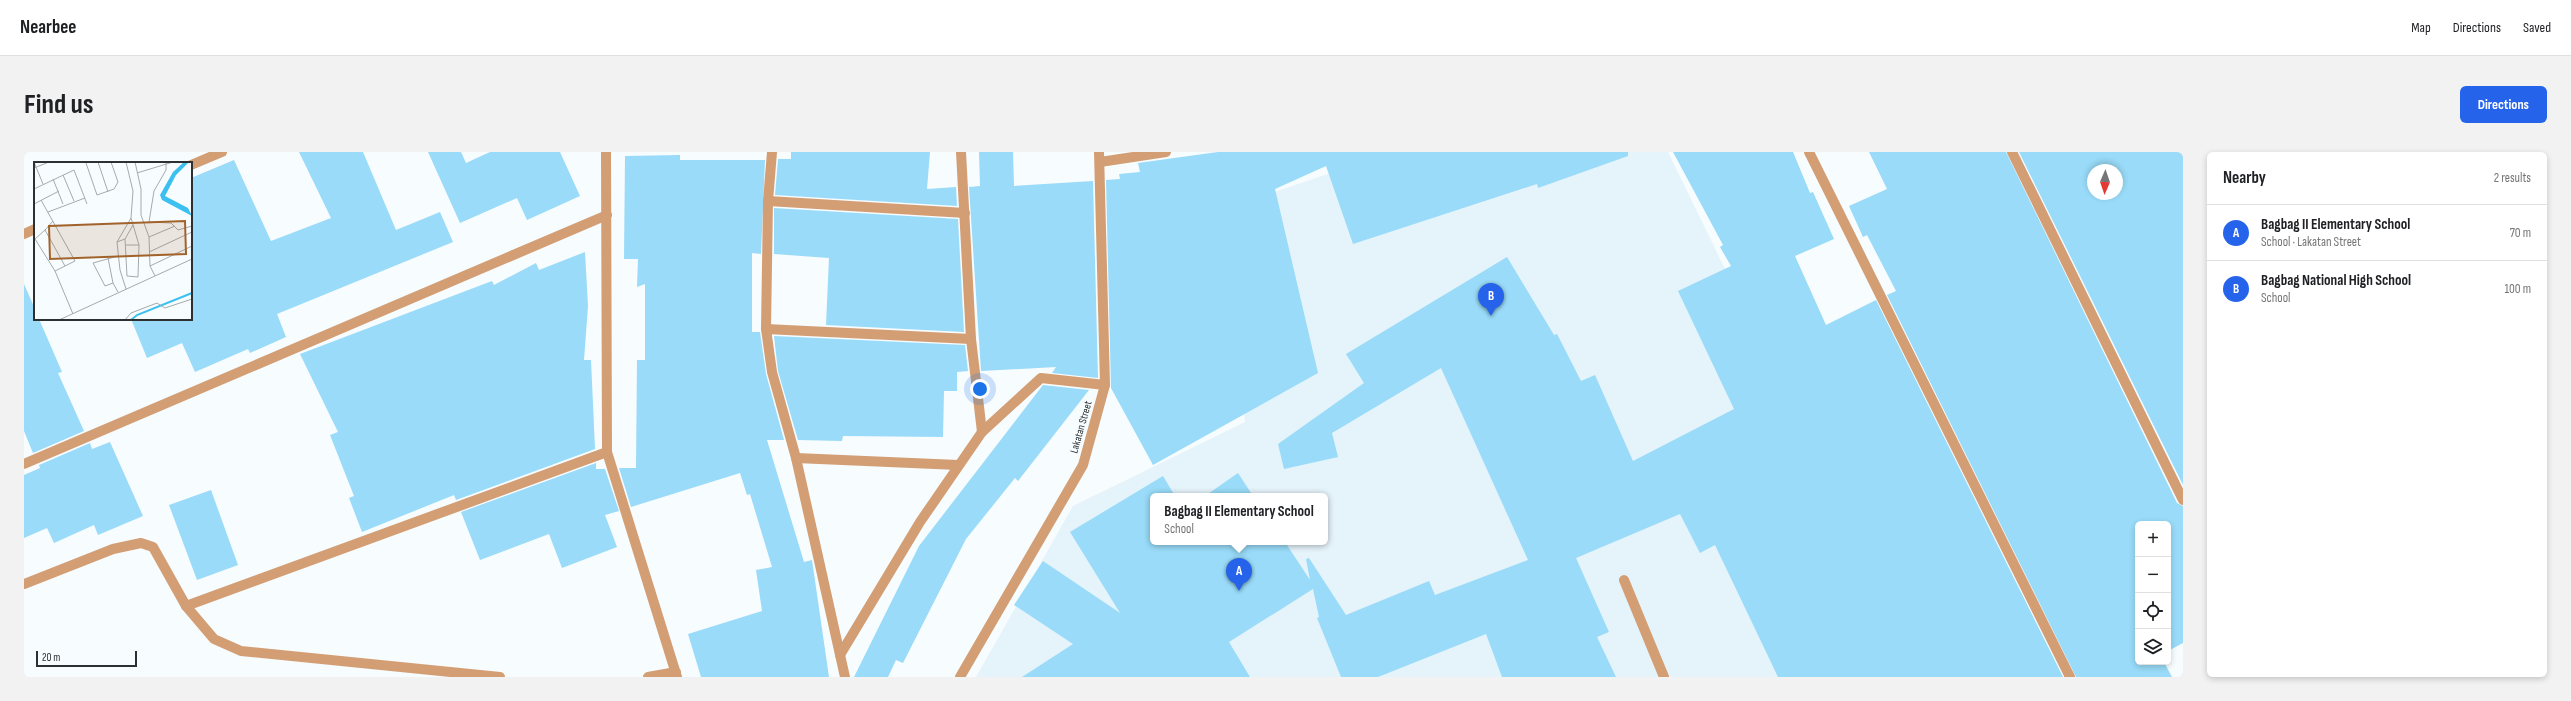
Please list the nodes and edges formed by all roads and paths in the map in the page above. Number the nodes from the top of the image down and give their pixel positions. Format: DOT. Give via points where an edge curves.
graph roads {
  1 [pos="222,152"];
  2 [pos="606,152"];
  3 [pos="772,152"];
  4 [pos="961,152"];
  5 [pos="1166,152"];
  6 [pos="1810,152"];
  7 [pos="2012,152"];
  8 [pos="1100,157"];
  9 [pos="192,165"];
  10 [pos="768,201"];
  11 [pos="965,213"];
  12 [pos="607,215"];
  13 [pos="34,230"];
  14 [pos="24,234"];
  15 [pos="766,329"];
  16 [pos="971,339"];
  17 [pos="1106,385"];
  18 [pos="982,432"];
  19 [pos="607,452"];
  20 [pos="796,458"];
  21 [pos="24,464"];
  22 [pos="958,465"];
  23 [pos="2183,500"];
  24 [pos="1624,580"];
  25 [pos="24,584"];
  26 [pos="186,606"];
  27 [pos="840,656"];
  28 [pos="677,674"];
  29 [pos="500,677"];
  30 [pos="648,677"];
  31 [pos="845,677"];
  32 [pos="960,677"];
  33 [pos="1664,677"];
  34 [pos="2070,677"];
  1 -- 9 [label="street"];
  2 -- 12 [label="street"];
  3 -- 10 [label="street"];
  4 -- 11 [label="street"];
  5 -- 8 [label="street"];
  6 -- 34 [label="street"];
  7 -- 23 [label="street"];
  8 -- 17 [label="street, Lakatan Street"];
  10 -- 11 [label="street"];
  10 -- 15 [label="street"];
  11 -- 16 [label="street"];
  12 -- 19 [label="street"];
  12 -- 21 [label="street"];
  13 -- 14 [label="street"];
  15 -- 16 [label="street"];
  15 -- 20 [label="street" via="772,372"];
  16 -- 18 [label="street"];
  17 -- 18 [label="street" via="1041,378"];
  17 -- 32 [label="street, Lakatan Street" via="1083,465"];
  18 -- 22 [label="street"];
  19 -- 26 [label="street"];
  19 -- 28 [label="street"];
  20 -- 22 [label="street"];
  20 -- 27 [label="street"];
  22 -- 27 [label="street" via="920,522"];
  24 -- 33 [label="street"];
  25 -- 26 [label="street" via="113,549 141,543 153,547"];
  26 -- 29 [label="street" via="214,639 241,651"];
  27 -- 31 [label="street"];
  28 -- 30 [label="street"];
}
